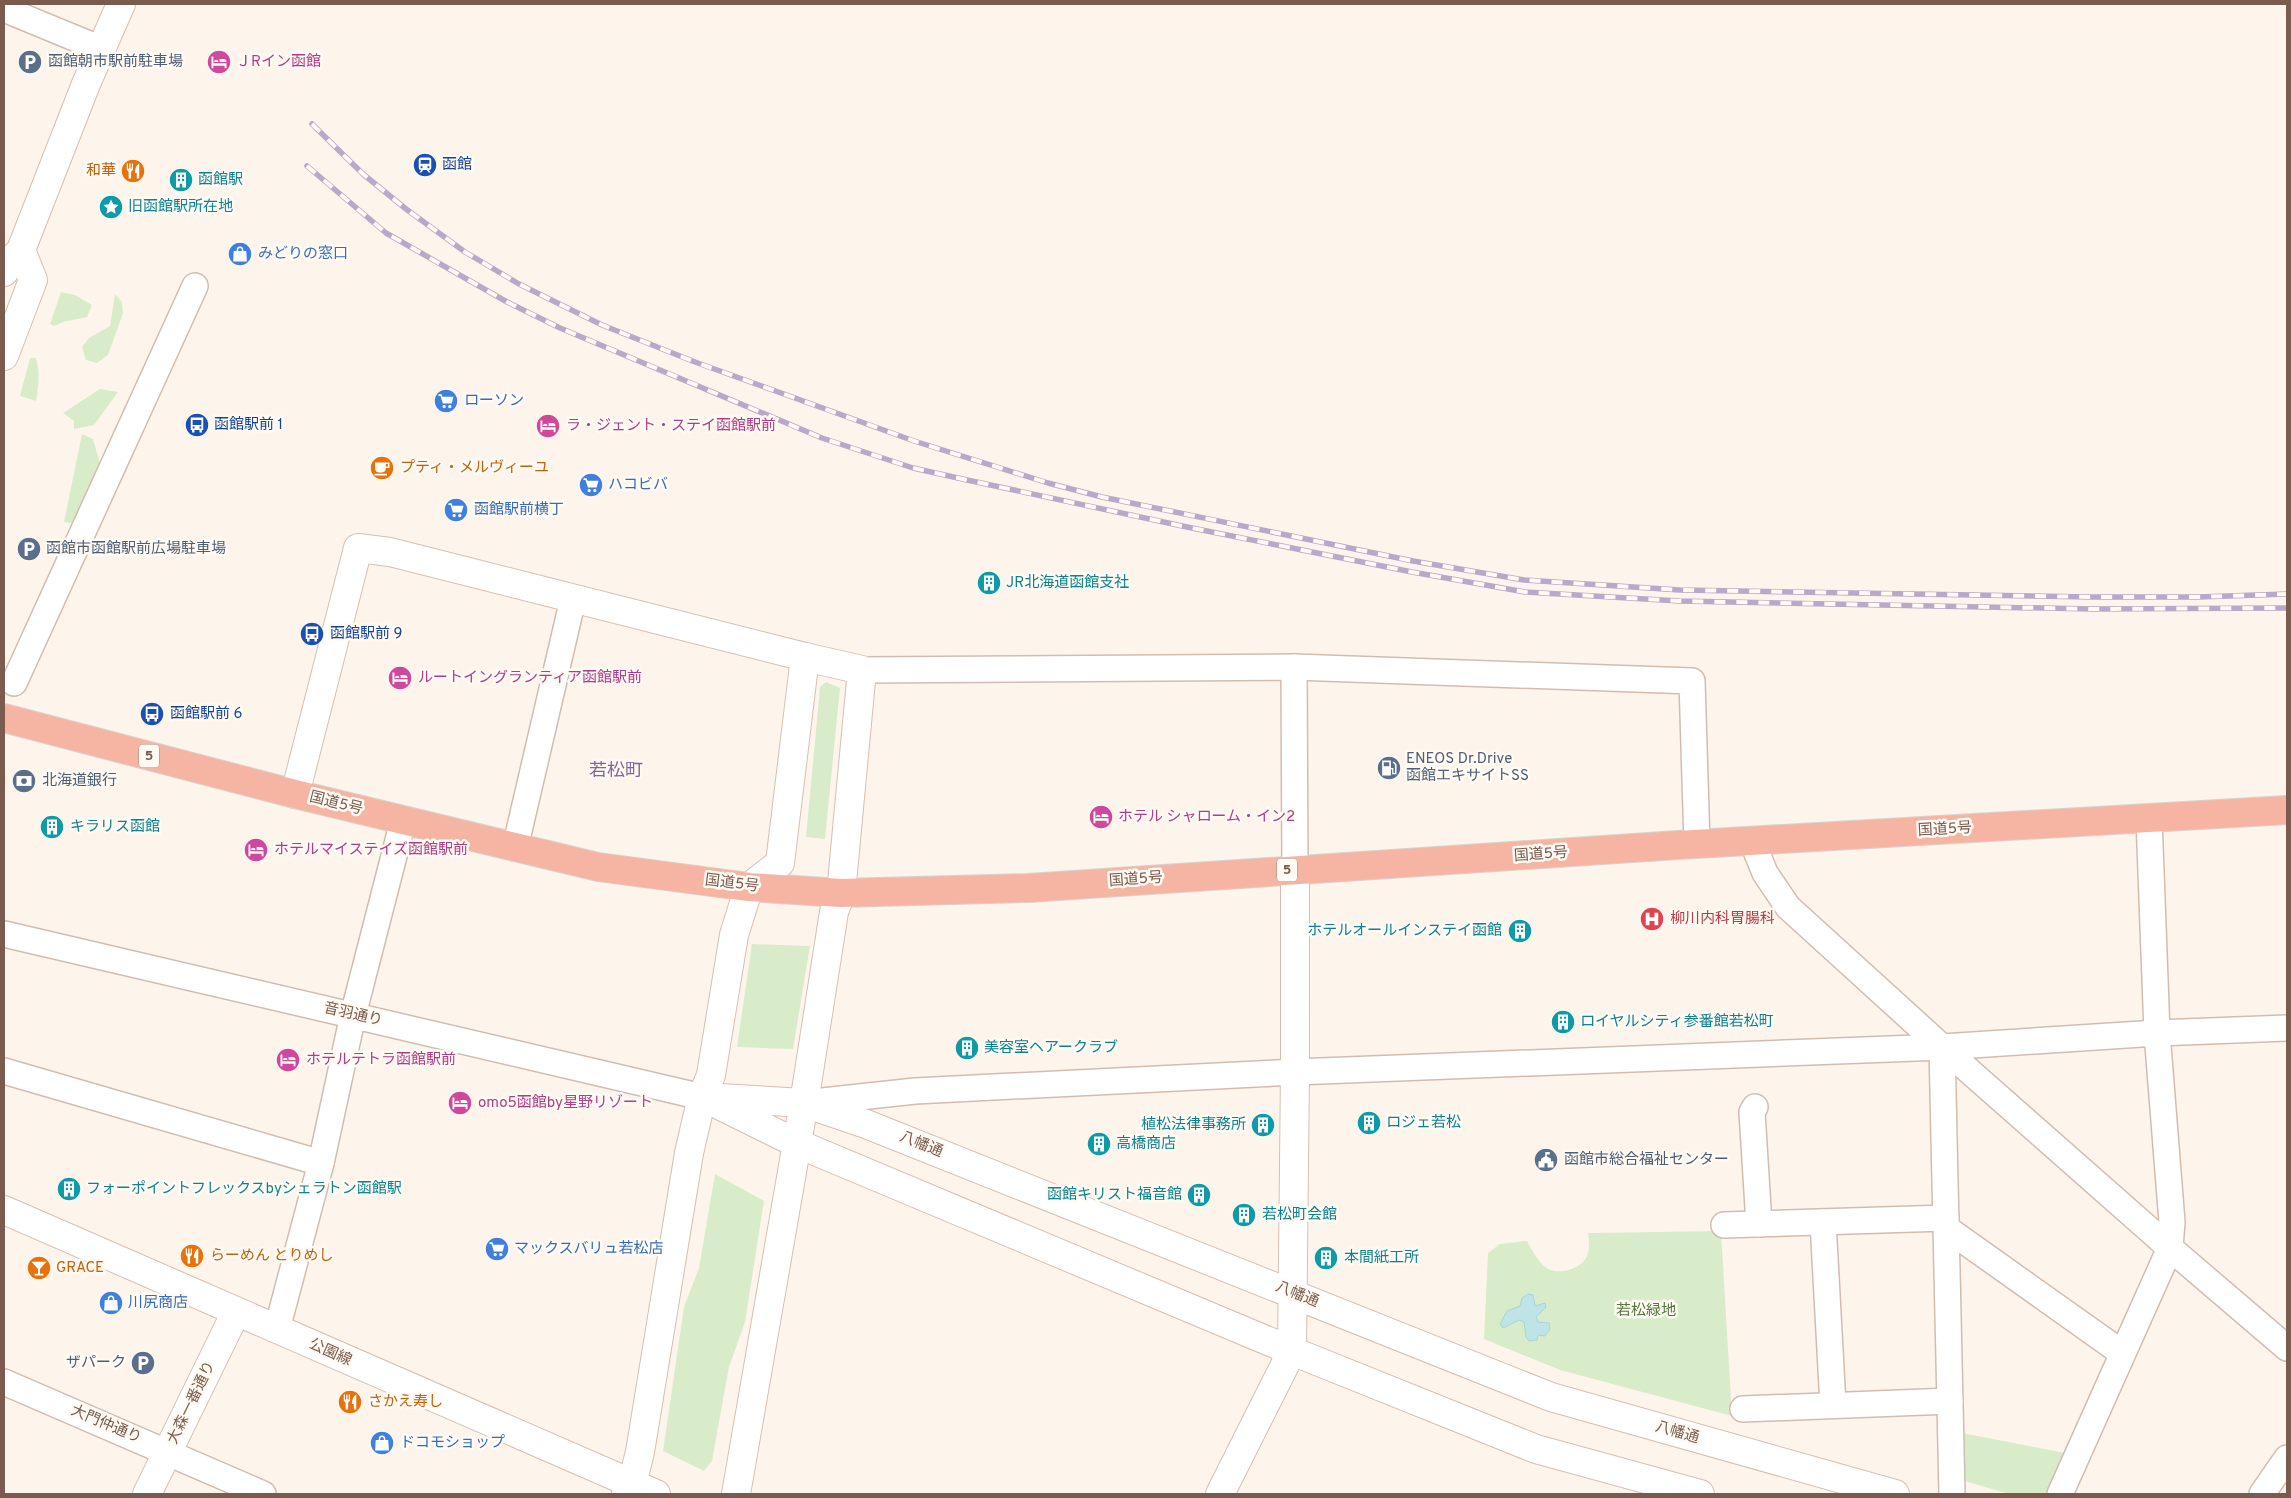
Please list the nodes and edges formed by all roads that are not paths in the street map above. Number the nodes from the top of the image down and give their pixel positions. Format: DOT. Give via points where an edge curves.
graph roads {
  1 [pos="121,4"];
  2 [pos="4,9"];
  3 [pos="101,49"];
  4 [pos="12,247"];
  5 [pos="4,272"];
  6 [pos="195,286"];
  7 [pos="4,356"];
  8 [pos="573,599"];
  9 [pos="805,657"];
  10 [pos="1294,667"];
  11 [pos="862,670"];
  12 [pos="14,671"];
  13 [pos="4,718"];
  14 [pos="295,794"];
  15 [pos="2287,810"];
  16 [pos="2149,818"];
  17 [pos="403,820"];
  18 [pos="1752,841"];
  19 [pos="1697,844"];
  20 [pos="515,848"];
  21 [pos="1295,869"];
  22 [pos="749,887"];
  23 [pos="841,893"];
  24 [pos="4,934"];
  25 [pos="353,1015"];
  26 [pos="2287,1028"];
  27 [pos="2157,1033"];
  28 [pos="1942,1047"];
  29 [pos="4,1070"];
  30 [pos="1295,1072"];
  31 [pos="702,1097"];
  32 [pos="804,1103"];
  33 [pos="1754,1107"];
  34 [pos="796,1143"];
  35 [pos="321,1162"];
  36 [pos="4,1210"];
  37 [pos="1823,1222"];
  38 [pos="1946,1223"];
  39 [pos="1759,1224"];
  40 [pos="1724,1225"];
  41 [pos="2170,1248"];
  42 [pos="1292,1293"];
  43 [pos="236,1312"];
  44 [pos="277,1329"];
  45 [pos="2287,1348"];
  46 [pos="1292,1351"];
  47 [pos="2122,1353"];
  48 [pos="4,1382"];
  49 [pos="1950,1401"];
  50 [pos="1833,1405"];
  51 [pos="1743,1410"];
  52 [pos="169,1452"];
  53 [pos="2287,1458"];
  54 [pos="638,1491"];
  55 [pos="147,1494"];
  56 [pos="263,1494"];
  57 [pos="736,1494"];
  58 [pos="1220,1494"];
  59 [pos="1700,1494"];
  60 [pos="1895,1494"];
  61 [pos="1952,1494"];
  62 [pos="2060,1494"];
  63 [pos="2262,1494"];
  1 -- 3 [label="street"];
  2 -- 3 [label="street"];
  3 -- 4 [label="street"];
  4 -- 5 [label="street"];
  4 -- 7 [label="street" via="33,280"];
  6 -- 12 [label="street"];
  8 -- 9 [label="street"];
  8 -- 14 [label="street" via="390,552 358,548"];
  8 -- 20 [label="street"];
  9 -- 11 [label="street"];
  9 -- 22 [label="street" via="780,863"];
  10 -- 11 [label="street"];
  10 -- 19 [label="street" via="1692,681"];
  10 -- 21 [label="street"];
  11 -- 23 [label="street"];
  13 -- 14 [label="highway, 国道5号 / 5"];
  14 -- 17 [label="highway, 国道5号 / 5"];
  15 -- 16 [label="highway, 国道5号 / 5"];
  16 -- 18 [label="highway, 国道5号 / 5"];
  16 -- 27 [label="street"];
  17 -- 20 [label="highway, 国道5号 / 5"];
  17 -- 25 [label="street"];
  18 -- 19 [label="highway, 国道5号 / 5"];
  18 -- 28 [label="street" via="1765,873 1788,907"];
  19 -- 21 [label="highway, 国道5号 / 5"];
  20 -- 22 [label="highway, 国道5号 / 5" via="598,867"];
  21 -- 23 [label="highway, 国道5号 / 5" via="1028,888"];
  21 -- 30 [label="street"];
  22 -- 23 [label="highway, 国道5号 / 5"];
  22 -- 31 [label="street" via="734,935 711,1075"];
  23 -- 32 [label="street" via="834,912"];
  24 -- 25 [label="street, 音羽通り"];
  25 -- 31 [label="street, 音羽通り"];
  25 -- 35 [label="street"];
  26 -- 27 [label="street"];
  27 -- 28 [label="street"];
  27 -- 41 [label="street" via="2172,1222"];
  28 -- 30 [label="street"];
  28 -- 38 [label="street"];
  28 -- 41 [label="street"];
  29 -- 35 [label="street"];
  30 -- 32 [label="street" via="915,1091"];
  30 -- 42 [label="street"];
  31 -- 32 [label="street, 八幡通"];
  31 -- 34 [label="street"];
  31 -- 54 [label="street" via="689,1153 642,1442"];
  32 -- 34 [label="street"];
  32 -- 42 [label="street, 八幡通" via="866,1124"];
  33 -- 39 [label="street"];
  34 -- 46 [label="street"];
  34 -- 57 [label="street"];
  35 -- 44 [label="street"];
  36 -- 43 [label="street, 公園線"];
  37 -- 38 [label="street"];
  37 -- 39 [label="street"];
  37 -- 50 [label="street"];
  38 -- 47 [label="street"];
  38 -- 49 [label="street"];
  39 -- 40 [label="street"];
  41 -- 45 [label="street"];
  41 -- 47 [label="street"];
  42 -- 46 [label="street"];
  42 -- 60 [label="street, 八幡通" via="1551,1397"];
  43 -- 44 [label="street, 公園線"];
  43 -- 52 [label="street, 大森一番通り"];
  44 -- 54 [label="street, 公園線"];
  46 -- 58 [label="street"];
  46 -- 59 [label="street" via="1536,1449"];
  47 -- 62 [label="street"];
  48 -- 52 [label="street, 大門仲通り"];
  49 -- 50 [label="street"];
  49 -- 61 [label="street"];
  50 -- 51 [label="street"];
  52 -- 55 [label="street, 大森一番通り"];
  52 -- 56 [label="street, 大門仲通り"];
  53 -- 63 [label="street"];
}
